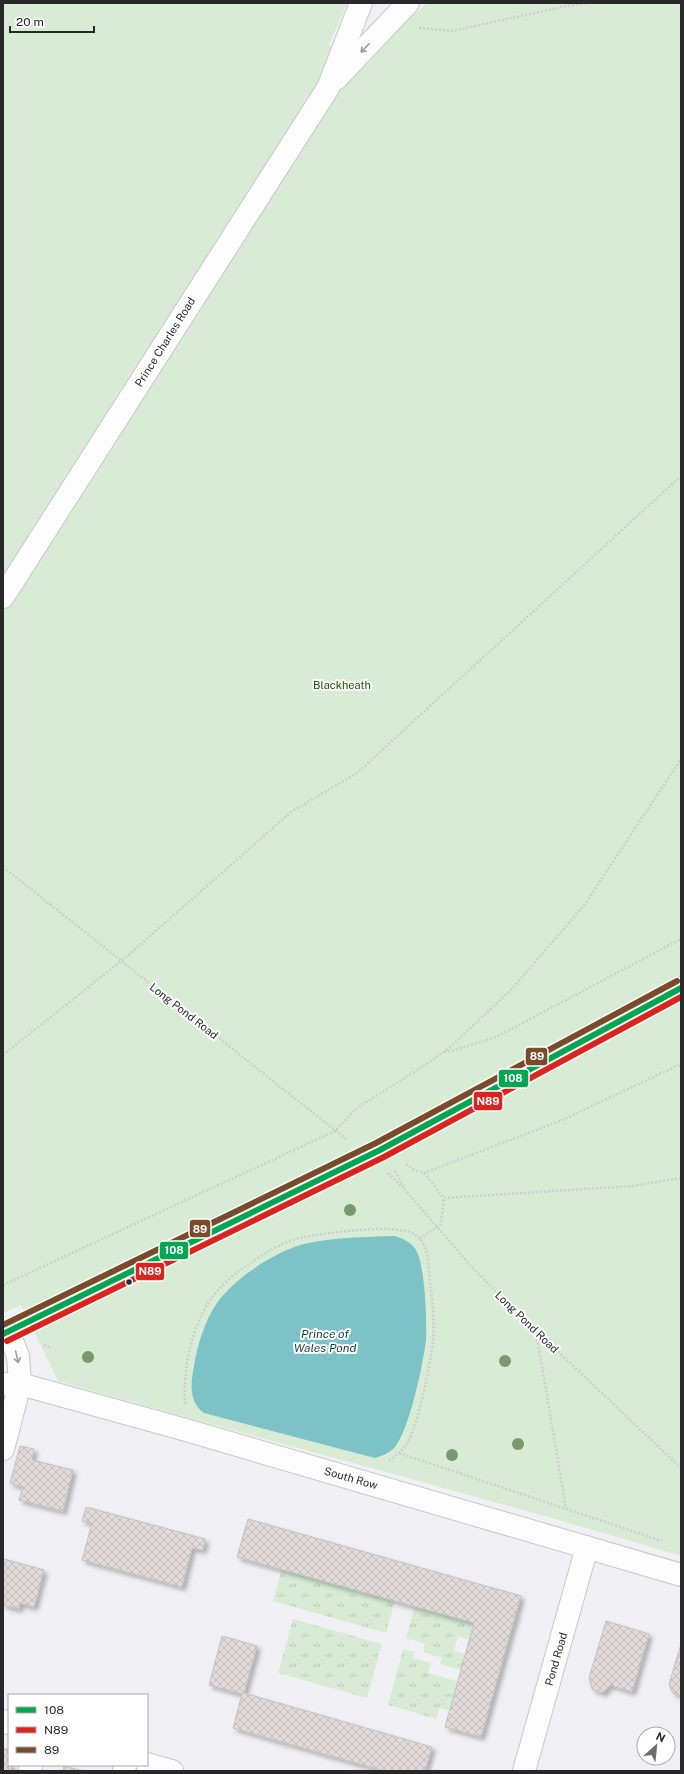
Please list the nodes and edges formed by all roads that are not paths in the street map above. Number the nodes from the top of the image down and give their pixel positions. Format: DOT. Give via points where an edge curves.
graph roads {
  1 [pos="362,3"];
  2 [pos="408,3"];
  3 [pos="328,88"];
  4 [pos="3,597"];
  5 [pos="681,988"];
  6 [pos="5,1332"];
  7 [pos="12,1384"];
  8 [pos="3,1449"];
  9 [pos="587,1547"];
  10 [pos="681,1575"];
  11 [pos="148,1764"];
  12 [pos="172,1771"];
  13 [pos="524,1771"];
  1 -- 3 [label="street, Prince Charles Road"];
  2 -- 3 [label="street, Prince Charles Road, one-way"];
  3 -- 4 [label="street, Prince Charles Road"];
  5 -- 6 [label="street" via="380,1150"];
  6 -- 7 [label="street, one-way" via="18,1356"];
  7 -- 8 [label="street"];
  7 -- 9 [label="street, South Row" via="186,1430"];
  9 -- 10 [label="street, South Row"];
  9 -- 13 [label="street, Pond Road"];
  11 -- 12 [label="street"];
}
